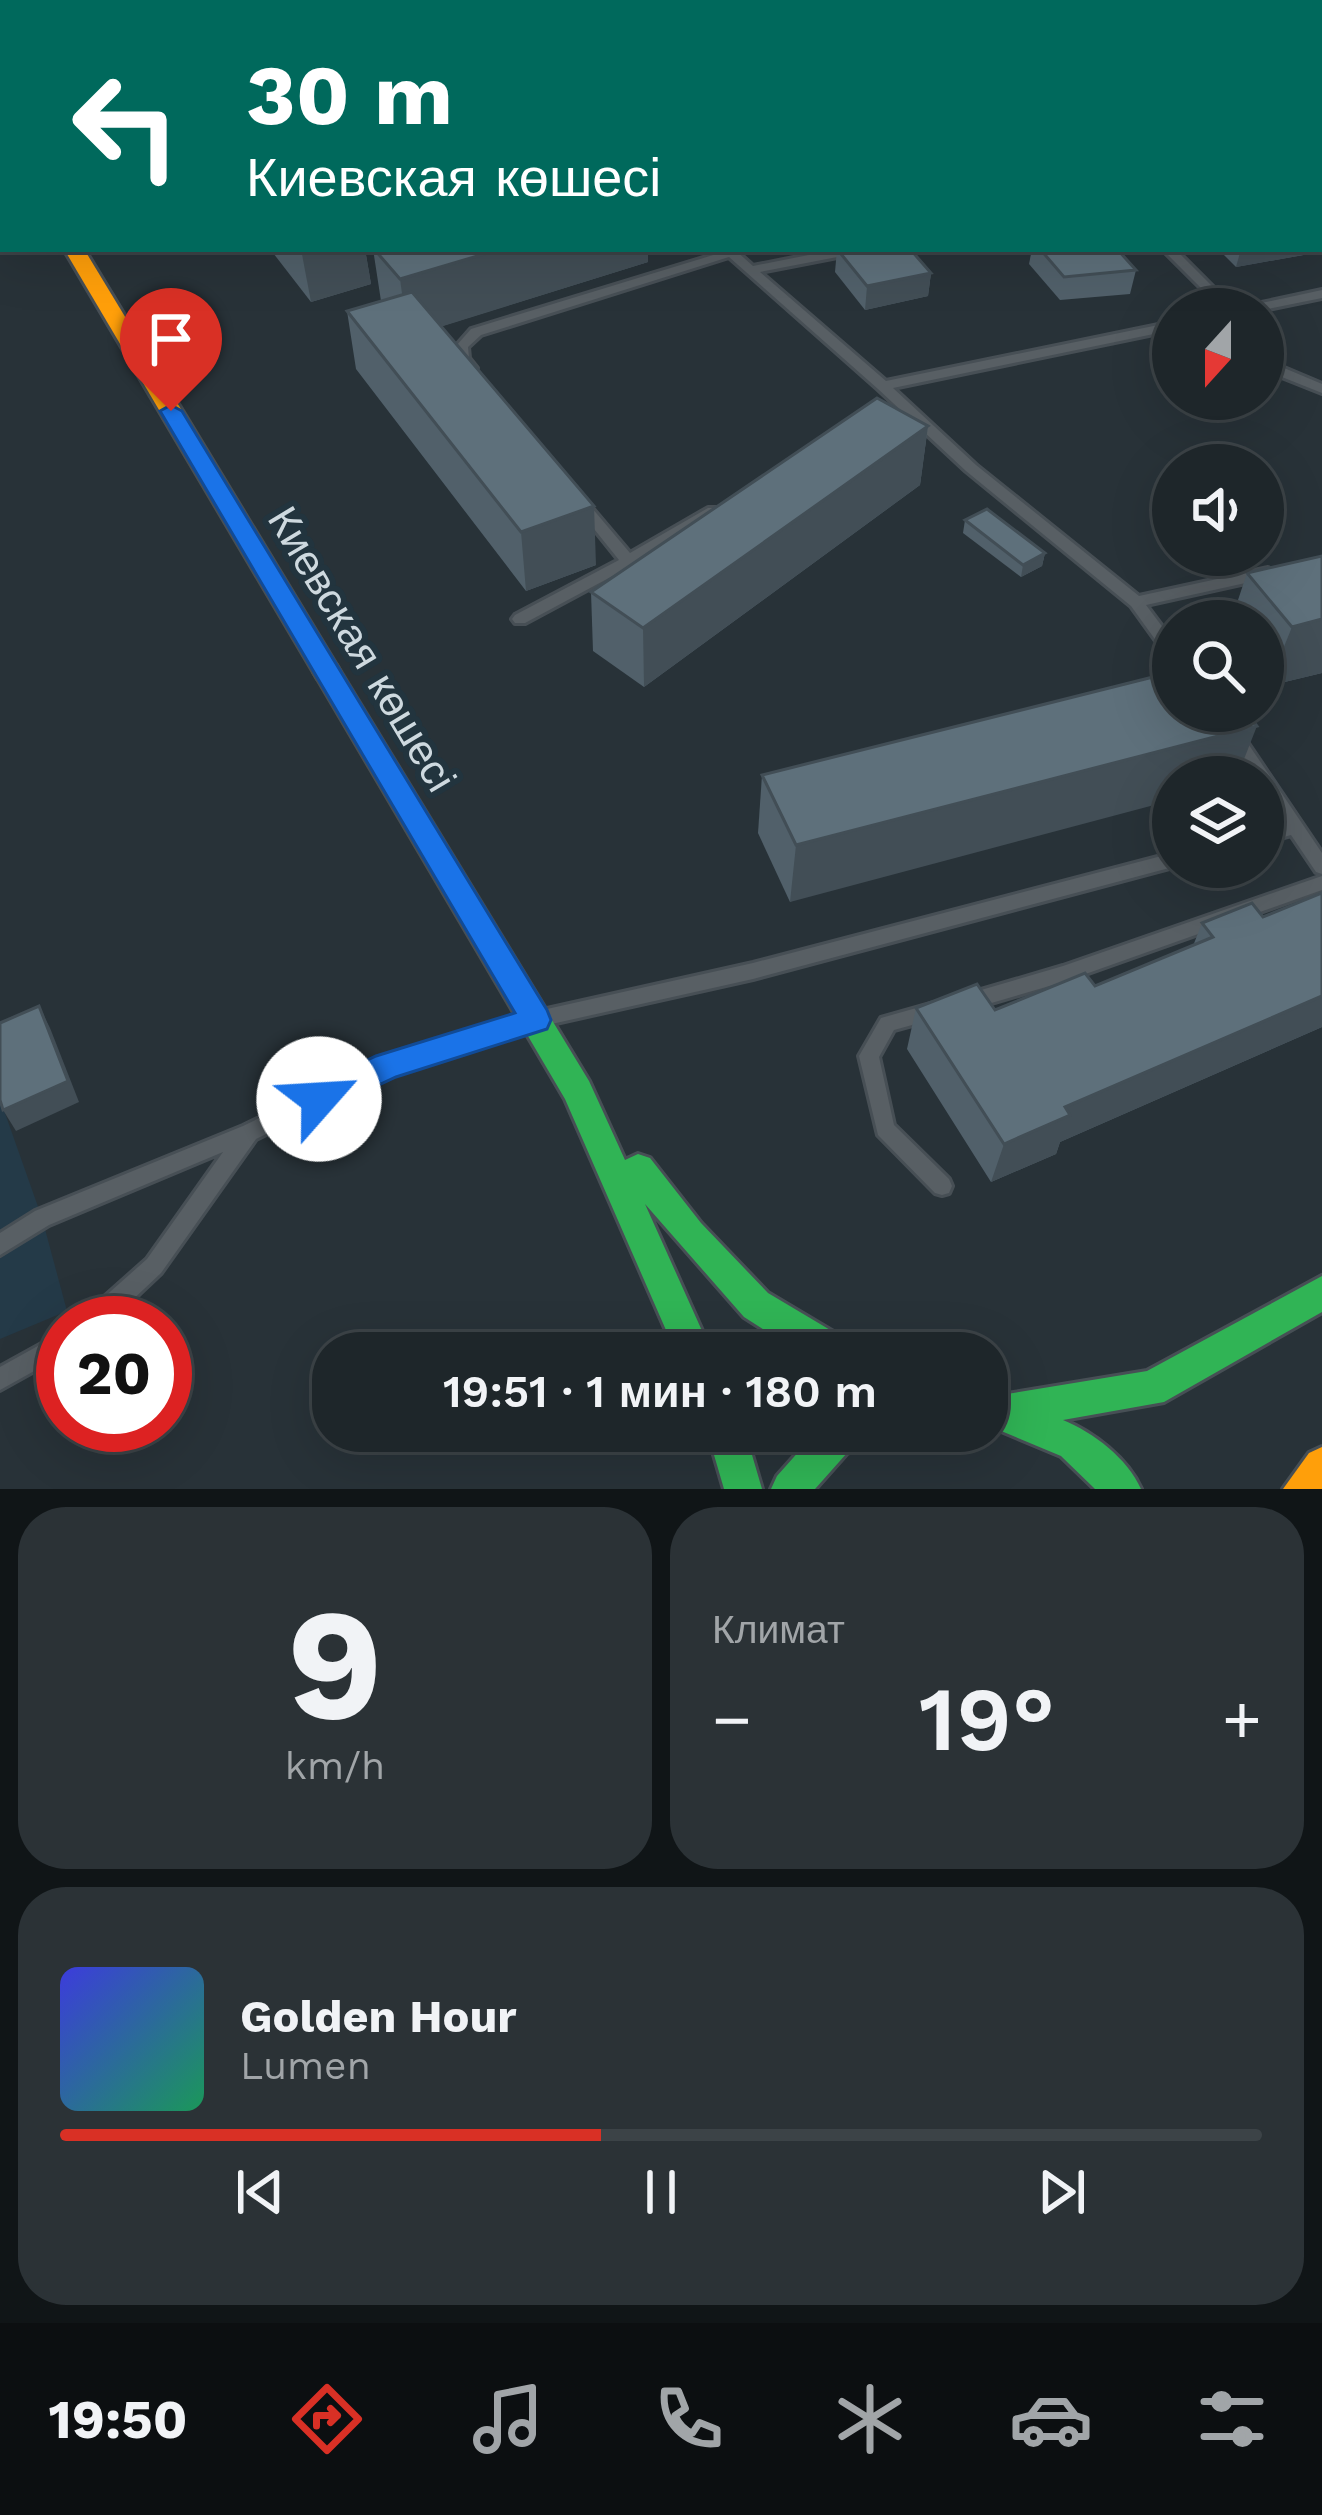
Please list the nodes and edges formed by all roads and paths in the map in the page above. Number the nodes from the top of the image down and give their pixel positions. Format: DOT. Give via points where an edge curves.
graph roads {
  1 [pos="76,252"];
  2 [pos="726,252"];
  3 [pos="730,252"];
  4 [pos="843,252"];
  5 [pos="1171,252"];
  6 [pos="750,270"];
  7 [pos="1207,288"];
  8 [pos="1322,295"];
  9 [pos="1284,303"];
  10 [pos="1152,330"];
  11 [pos="1284,373"];
  12 [pos="478,377"];
  13 [pos="883,386"];
  14 [pos="1322,389"];
  15 [pos="898,400"];
  16 [pos="879,412"];
  17 [pos="568,488"];
  18 [pos="725,504"];
  19 [pos="628,561"];
  20 [pos="1257,576"];
  21 [pos="1136,602"];
  22 [pos="520,620"];
  23 [pos="1152,624"];
  24 [pos="1284,809"];
  25 [pos="1296,827"];
  26 [pos="1284,830"];
  27 [pos="1152,866"];
  28 [pos="1322,867"];
  29 [pos="1322,884"];
  30 [pos="536,1020"];
  31 [pos="578,1091"];
  32 [pos="250,1132"];
  33 [pos="942,1186"];
  34 [pos="0,1245"];
  35 [pos="1322,1293"];
  36 [pos="121,1296"];
  37 [pos="685,1332"];
  38 [pos="800,1332"];
  39 [pos="36,1358"];
  40 [pos="0,1379"];
  41 [pos="1008,1407"];
  42 [pos="1008,1415"];
  43 [pos="732,1452"];
  44 [pos="822,1452"];
  45 [pos="1322,1466"];
  46 [pos="742,1489"];
  47 [pos="790,1489"];
  48 [pos="1122,1489"];
  49 [pos="1302,1489"];
  1 -- 30 [label="main road, Киевская көшесі"];
  2 -- 12 [label="lane" via="476,332 462,346"];
  3 -- 6 [label="lane"];
  4 -- 6 [label="lane"];
  5 -- 7 [label="lane"];
  6 -- 13 [label="lane"];
  8 -- 9 [label="lane"];
  10 -- 13 [label="lane"];
  11 -- 14 [label="lane"];
  13 -- 15 [label="lane"];
  15 -- 16 [label="lane"];
  15 -- 21 [label="lane"];
  17 -- 19 [label="lane"];
  18 -- 19 [label="lane"];
  19 -- 22 [label="lane"];
  20 -- 21 [label="lane"];
  21 -- 23 [label="lane"];
  24 -- 25 [label="lane"];
  25 -- 26 [label="lane"];
  25 -- 28 [label="lane"];
  27 -- 30 [label="lane"];
  29 -- 33 [label="lane" via="1063,974 888,1024 869,1056 885,1129"];
  30 -- 31 [label="main road, Киевская көшесі"];
  30 -- 32 [label="lane" via="388,1066"];
  31 -- 37 [label="main road"];
  31 -- 38 [label="main road" via="689,1234 756,1305"];
  32 -- 34 [label="lane" via="42,1218"];
  32 -- 36 [label="lane" via="154,1266"];
  35 -- 41 [label="main road" via="1151,1389"];
  39 -- 40 [label="lane"];
  42 -- 48 [label="main road" via="1074,1443"];
  43 -- 46 [label="main road"];
  44 -- 47 [label="main road"];
  45 -- 49 [label="main road"];
}
